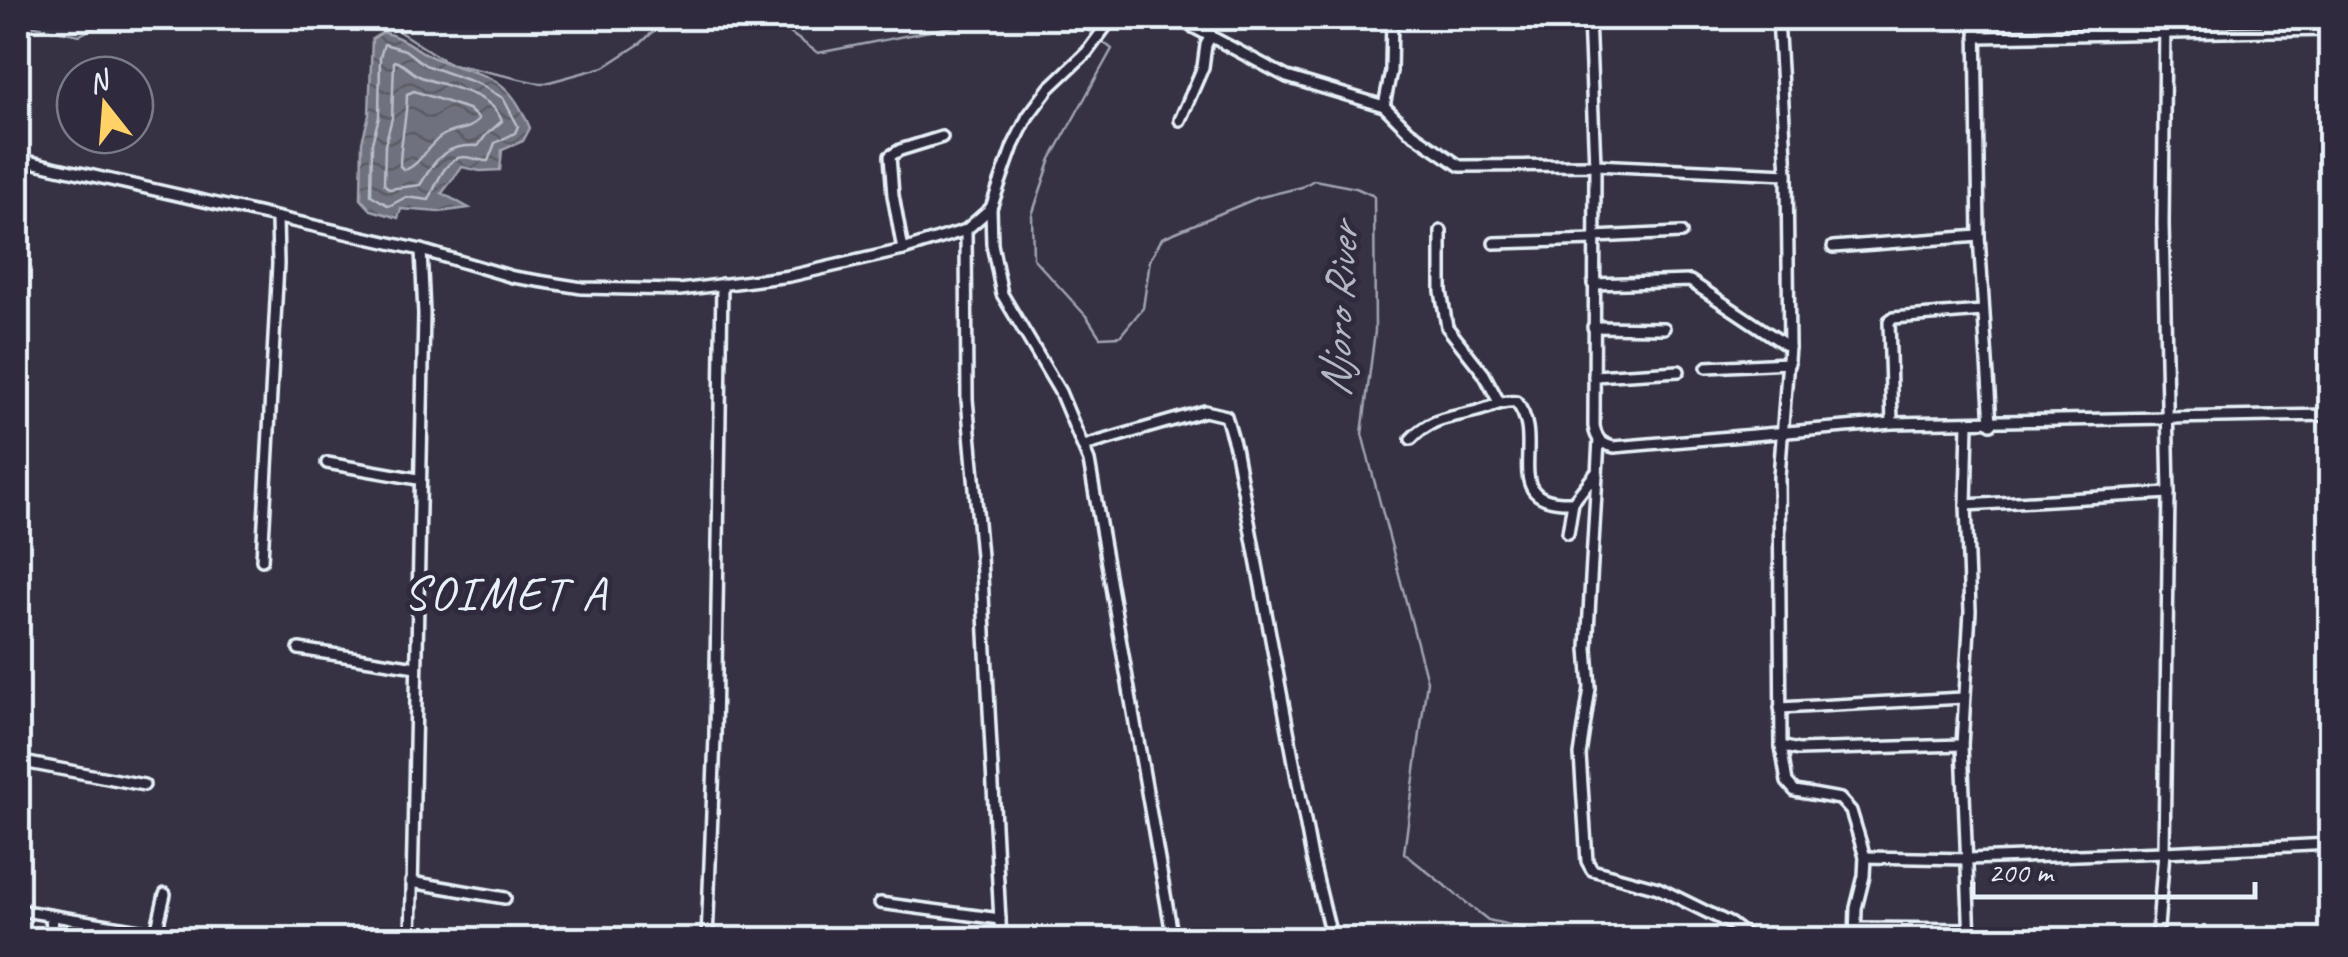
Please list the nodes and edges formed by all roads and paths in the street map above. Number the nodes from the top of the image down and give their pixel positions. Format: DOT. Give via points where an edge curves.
graph roads {
  1 [pos="1112,18"];
  2 [pos="1176,18"];
  3 [pos="1392,18"];
  4 [pos="1589,18"];
  5 [pos="1778,18"];
  6 [pos="1976,18"];
  7 [pos="2165,18"];
  8 [pos="2330,30"];
  9 [pos="2166,31"];
  10 [pos="1212,35"];
  11 [pos="1976,37"];
  12 [pos="1384,106"];
  13 [pos="1180,120"];
  14 [pos="942,138"];
  15 [pos="18,159"];
  16 [pos="1595,165"];
  17 [pos="1787,174"];
  18 [pos="991,208"];
  19 [pos="277,218"];
  20 [pos="966,230"];
  21 [pos="1441,231"];
  22 [pos="1681,233"];
  23 [pos="1978,236"];
  24 [pos="1594,238"];
  25 [pos="1494,244"];
  26 [pos="1833,247"];
  27 [pos="420,250"];
  28 [pos="904,250"];
  29 [pos="722,284"];
  30 [pos="1593,284"];
  31 [pos="1982,311"];
  32 [pos="1593,327"];
  33 [pos="1664,328"];
  34 [pos="1789,346"];
  35 [pos="1789,363"];
  36 [pos="1708,367"];
  37 [pos="1680,371"];
  38 [pos="1594,376"];
  39 [pos="1499,402"];
  40 [pos="2330,415"];
  41 [pos="2166,419"];
  42 [pos="1892,424"];
  43 [pos="1968,424"];
  44 [pos="1991,424"];
  45 [pos="1783,431"];
  46 [pos="1411,439"];
  47 [pos="1599,440"];
  48 [pos="1084,446"];
  49 [pos="327,463"];
  50 [pos="1596,473"];
  51 [pos="418,479"];
  52 [pos="2169,493"];
  53 [pos="1572,502"];
  54 [pos="1966,505"];
  55 [pos="1568,533"];
  56 [pos="262,560"];
  57 [pos="299,649"];
  58 [pos="416,667"];
  59 [pos="1963,698"];
  60 [pos="1780,708"];
  61 [pos="1962,745"];
  62 [pos="1781,746"];
  63 [pos="18,761"];
  64 [pos="144,785"];
  65 [pos="2330,844"];
  66 [pos="2164,852"];
  67 [pos="1865,857"];
  68 [pos="1968,859"];
  69 [pos="411,882"];
  70 [pos="165,894"];
  71 [pos="505,898"];
  72 [pos="880,902"];
  73 [pos="18,910"];
  74 [pos="51,916"];
  75 [pos="1000,920"];
  76 [pos="1855,934"];
  77 [pos="1969,934"];
  78 [pos="53,940"];
  79 [pos="410,940"];
  80 [pos="707,940"];
  81 [pos="1001,940"];
  82 [pos="1174,940"];
  83 [pos="1332,940"];
  84 [pos="1752,940"];
  85 [pos="2157,940"];
  1 -- 18 [label="street" via="1028,116"];
  2 -- 10 [label="street"];
  3 -- 12 [label="street"];
  4 -- 16 [label="street"];
  5 -- 17 [label="street"];
  6 -- 11 [label="street"];
  7 -- 9 [label="street"];
  8 -- 9 [label="street"];
  9 -- 11 [label="street"];
  9 -- 41 [label="street"];
  10 -- 12 [label="street" via="1287,77"];
  10 -- 13 [label="street"];
  11 -- 23 [label="street"];
  12 -- 16 [label="street" via="1460,166"];
  14 -- 28 [label="street" via="890,156"];
  15 -- 19 [label="street"];
  16 -- 17 [label="street"];
  16 -- 24 [label="street"];
  17 -- 34 [label="street"];
  18 -- 20 [label="street"];
  18 -- 48 [label="street" via="1002,294"];
  19 -- 27 [label="street"];
  19 -- 56 [label="street"];
  20 -- 28 [label="street"];
  20 -- 75 [label="street" via="967,399 982,556"];
  21 -- 39 [label="street" via="1448,327"];
  22 -- 24 [label="street"];
  23 -- 26 [label="street"];
  23 -- 31 [label="street"];
  24 -- 25 [label="street"];
  24 -- 30 [label="street"];
  27 -- 29 [label="street" via="513,277 582,288"];
  27 -- 51 [label="street"];
  28 -- 29 [label="street"];
  29 -- 80 [label="street"];
  30 -- 32 [label="street"];
  30 -- 34 [label="street" via="1690,281"];
  31 -- 42 [label="street" via="1889,322"];
  31 -- 44 [label="street"];
  32 -- 33 [label="street"];
  32 -- 38 [label="street"];
  34 -- 35 [label="street"];
  35 -- 36 [label="street"];
  35 -- 45 [label="street"];
  37 -- 38 [label="street"];
  38 -- 47 [label="street"];
  39 -- 46 [label="street" via="1431,422"];
  39 -- 53 [label="street" via="1516,402 1527,420 1532,492 1548,502"];
  40 -- 41 [label="street"];
  41 -- 44 [label="street"];
  41 -- 52 [label="street"];
  42 -- 43 [label="street"];
  42 -- 45 [label="street"];
  43 -- 44 [label="street"];
  43 -- 54 [label="street"];
  45 -- 47 [label="street" via="1614,447"];
  45 -- 60 [label="street"];
  47 -- 50 [label="street"];
  48 -- 82 [label="street"];
  48 -- 83 [label="street" via="1205,411 1226,416"];
  49 -- 51 [label="street"];
  50 -- 53 [label="street"];
  50 -- 84 [label="street" via="1590,688 1580,755 1586,861 1592,870 1658,888"];
  51 -- 58 [label="street"];
  52 -- 54 [label="street"];
  52 -- 66 [label="street"];
  53 -- 55 [label="street"];
  54 -- 59 [label="street" via="1970,612"];
  57 -- 58 [label="street"];
  58 -- 69 [label="street"];
  59 -- 60 [label="street"];
  59 -- 61 [label="street"];
  60 -- 62 [label="street"];
  61 -- 62 [label="street"];
  61 -- 68 [label="street"];
  62 -- 67 [label="street" via="1795,792 1848,805"];
  63 -- 64 [label="street"];
  65 -- 66 [label="street"];
  66 -- 68 [label="street"];
  66 -- 85 [label="street"];
  67 -- 68 [label="street"];
  67 -- 76 [label="street"];
  68 -- 77 [label="street"];
  69 -- 71 [label="street"];
  69 -- 79 [label="street"];
  70 -- 74 [label="street" via="151,932"];
  72 -- 75 [label="street"];
  73 -- 74 [label="street"];
  74 -- 78 [label="street"];
  75 -- 81 [label="street"];
  76 -- 77 [label="street"];
}
